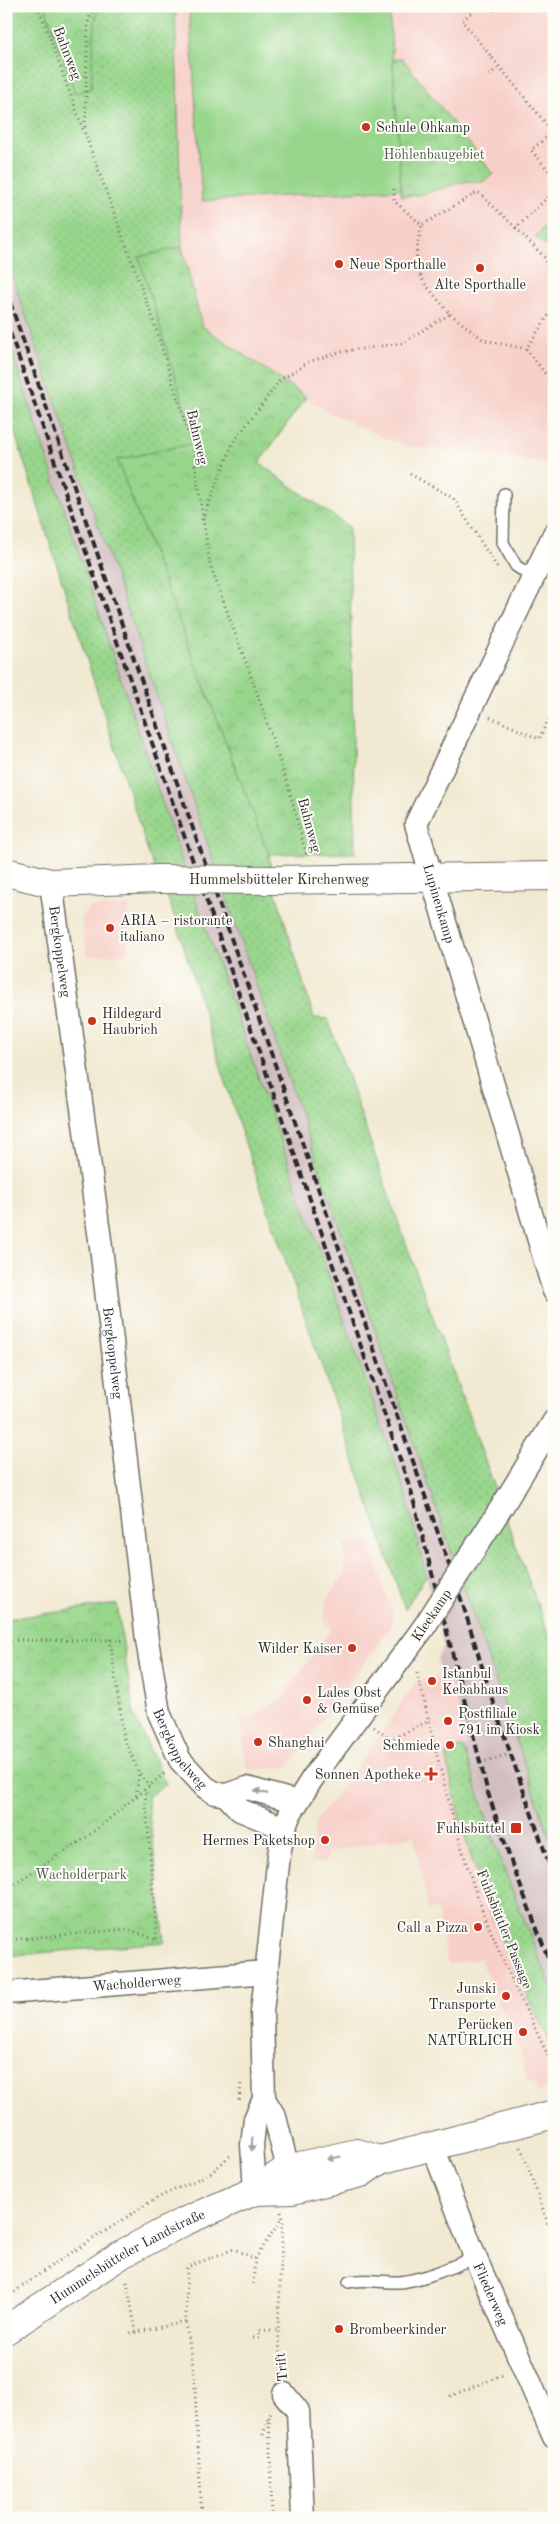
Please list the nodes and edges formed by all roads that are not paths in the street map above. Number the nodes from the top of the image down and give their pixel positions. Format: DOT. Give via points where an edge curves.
graph roads {
  1 [pos="504,494"];
  2 [pos="554,534"];
  3 [pos="531,582"];
  4 [pos="6,872"];
  5 [pos="554,876"];
  6 [pos="432,878"];
  7 [pos="51,883"];
  8 [pos="554,1290"];
  9 [pos="554,1421"];
  10 [pos="226,1795"];
  11 [pos="297,1802"];
  12 [pos="284,1828"];
  13 [pos="267,1972"];
  14 [pos="6,1993"];
  15 [pos="264,2099"];
  16 [pos="554,2114"];
  17 [pos="433,2147"];
  18 [pos="287,2190"];
  19 [pos="255,2191"];
  20 [pos="475,2257"];
  21 [pos="349,2282"];
  22 [pos="6,2330"];
  23 [pos="284,2394"];
  24 [pos="554,2436"];
  25 [pos="303,2518"];
  1 -- 3 [label="lane" via="504,543 516,566"];
  2 -- 3 [label="street, Lupinenkamp"];
  3 -- 6 [label="street, Lupinenkamp" via="416,824"];
  4 -- 7 [label="main road, Hummelsbütteler Kirchenweg"];
  5 -- 6 [label="main road, Hummelsbütteler Kirchenweg"];
  6 -- 7 [label="main road, Hummelsbütteler Kirchenweg, bridge" via="159,879"];
  6 -- 8 [label="street, Lupinenkamp"];
  7 -- 10 [label="street, Bergkoppelweg" via="101,1247 147,1640 159,1712 180,1760 205,1786"];
  9 -- 11 [label="street, Kleekamp, bridge" via="424,1627"];
  11 -- 10 [label="street, Bergkoppelweg, one-way" via="247,1788"];
  10 -- 12 [label="street, Bergkoppelweg" via="240,1810"];
  11 -- 12 [label="street"];
  12 -- 13 [label="street" via="278,1855"];
  13 -- 14 [label="street, Wacholderweg"];
  13 -- 15 [label="street" via="262,2034"];
  15 -- 18 [label="street" via="275,2116"];
  15 -- 19 [label="street, one-way" via="255,2119 252,2145"];
  16 -- 17 [label="main road, Hummelsbütteler Landstraße"];
  17 -- 18 [label="main road, Hummelsbütteler Landstraße" via="380,2160 357,2153"];
  17 -- 20 [label="street, Fliederweg"];
  18 -- 19 [label="main road, Hummelsbütteler Landstraße"];
  19 -- 22 [label="main road, Hummelsbütteler Landstraße" via="183,2222 122,2254"];
  20 -- 21 [label="lane" via="427,2276 399,2282 362,2279"];
  20 -- 24 [label="street, Fliederweg"];
  23 -- 25 [label="street, Trift" via="298,2411"];
}
